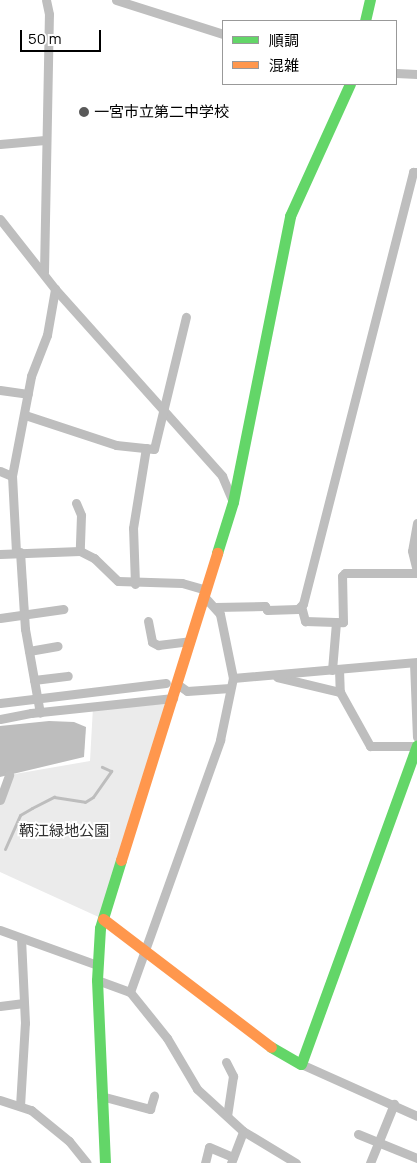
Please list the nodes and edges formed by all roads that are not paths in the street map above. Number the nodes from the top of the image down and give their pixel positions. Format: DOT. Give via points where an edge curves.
graph roads {
  1 [pos="46,0"];
  2 [pos="116,0"];
  3 [pos="370,0"];
  4 [pos="365,20"];
  5 [pos="222,34"];
  6 [pos="397,73"];
  7 [pos="417,74"];
  8 [pos="350,85"];
  9 [pos="44,140"];
  10 [pos="0,144"];
  11 [pos="417,172"];
  12 [pos="0,219"];
  13 [pos="44,272"];
  14 [pos="56,289"];
  15 [pos="186,317"];
  16 [pos="0,390"];
  17 [pos="28,394"];
  18 [pos="165,412"];
  19 [pos="25,415"];
  20 [pos="146,448"];
  21 [pos="0,472"];
  22 [pos="12,476"];
  23 [pos="233,502"];
  24 [pos="76,503"];
  25 [pos="417,523"];
  26 [pos="80,551"];
  27 [pos="18,552"];
  28 [pos="0,554"];
  29 [pos="417,572"];
  30 [pos="136,584"];
  31 [pos="205,593"];
  32 [pos="301,606"];
  33 [pos="215,607"];
  34 [pos="63,609"];
  35 [pos="24,614"];
  36 [pos="0,618"];
  37 [pos="148,621"];
  38 [pos="336,622"];
  39 [pos="190,642"];
  40 [pos="58,646"];
  41 [pos="29,651"];
  42 [pos="415,662"];
  43 [pos="335,670"];
  44 [pos="68,676"];
  45 [pos="275,676"];
  46 [pos="233,678"];
  47 [pos="34,680"];
  48 [pos="172,683"];
  49 [pos="230,688"];
  50 [pos="340,692"];
  51 [pos="173,698"];
  52 [pos="38,699"];
  53 [pos="0,703"];
  54 [pos="40,712"];
  55 [pos="0,720"];
  56 [pos="417,737"];
  57 [pos="417,745"];
  58 [pos="10,775"];
  59 [pos="0,800"];
  60 [pos="103,919"];
  61 [pos="0,930"];
  62 [pos="21,938"];
  63 [pos="145,949"];
  64 [pos="97,965"];
  65 [pos="97,980"];
  66 [pos="130,992"];
  67 [pos="24,1003"];
  68 [pos="0,1006"];
  69 [pos="226,1062"];
  70 [pos="301,1064"];
  71 [pos="102,1096"];
  72 [pos="154,1096"];
  73 [pos="0,1100"];
  74 [pos="394,1104"];
  75 [pos="20,1106"];
  76 [pos="227,1116"];
  77 [pos="417,1116"];
  78 [pos="243,1131"];
  79 [pos="358,1134"];
  80 [pos="379,1142"];
  81 [pos="417,1158"];
  82 [pos="232,1160"];
  83 [pos="87,1163"];
  84 [pos="105,1163"];
  85 [pos="205,1163"];
  86 [pos="296,1163"];
  87 [pos="370,1163"];
  1 -- 9 [label="street"];
  2 -- 5 [label="street"];
  3 -- 4 [label="street"];
  6 -- 7 [label="street"];
  8 -- 23 [label="street" via="290,216"];
  9 -- 10 [label="street"];
  9 -- 13 [label="street"];
  11 -- 32 [label="street" via="413,172"];
  12 -- 13 [label="street"];
  13 -- 14 [label="street"];
  14 -- 17 [label="street" via="47,336 31,376"];
  14 -- 18 [label="street"];
  15 -- 18 [label="street"];
  16 -- 17 [label="street"];
  17 -- 19 [label="street"];
  18 -- 20 [label="street" via="154,449"];
  18 -- 23 [label="street" via="222,476"];
  19 -- 20 [label="street" via="116,445"];
  19 -- 22 [label="street"];
  20 -- 30 [label="street" via="133,528"];
  21 -- 22 [label="street"];
  22 -- 27 [label="street"];
  23 -- 31 [label="street"];
  24 -- 26 [label="street" via="81,515"];
  25 -- 29 [label="street" via="412,551"];
  26 -- 27 [label="street"];
  26 -- 30 [label="street" via="94,558 118,582"];
  27 -- 28 [label="street"];
  27 -- 35 [label="street"];
  29 -- 38 [label="street" via="345,573 342,576 343,622"];
  30 -- 31 [label="street" via="182,583"];
  31 -- 33 [label="street"];
  31 -- 39 [label="street"];
  32 -- 33 [label="street" via="298,609 267,610 265,606"];
  32 -- 38 [label="street" via="305,622"];
  33 -- 46 [label="street" via="220,614"];
  34 -- 35 [label="street"];
  35 -- 36 [label="street"];
  35 -- 41 [label="street"];
  37 -- 39 [label="street" via="152,642"];
  38 -- 43 [label="street"];
  39 -- 48 [label="street"];
  40 -- 41 [label="street"];
  41 -- 47 [label="street"];
  42 -- 43 [label="street"];
  42 -- 56 [label="street"];
  43 -- 45 [label="street"];
  43 -- 50 [label="street"];
  44 -- 47 [label="street"];
  45 -- 46 [label="street"];
  45 -- 50 [label="street"];
  46 -- 49 [label="street"];
  47 -- 52 [label="street"];
  48 -- 49 [label="street" via="187,691"];
  48 -- 51 [label="street"];
  48 -- 52 [label="street"];
  49 -- 63 [label="street" via="220,740"];
  50 -- 57 [label="street" via="370,746"];
  51 -- 54 [label="street"];
  51 -- 60 [label="street"];
  52 -- 53 [label="street"];
  52 -- 54 [label="street"];
  54 -- 55 [label="street"];
  57 -- 70 [label="street"];
  58 -- 59 [label="street"];
  60 -- 63 [label="street"];
  60 -- 64 [label="street"];
  61 -- 62 [label="street"];
  62 -- 64 [label="street"];
  62 -- 67 [label="street"];
  63 -- 66 [label="street"];
  63 -- 70 [label="street" via="286,1058"];
  64 -- 65 [label="street"];
  65 -- 66 [label="street"];
  65 -- 71 [label="street"];
  66 -- 76 [label="street" via="167,1038 197,1089"];
  67 -- 68 [label="street"];
  67 -- 75 [label="street" via="25,1051"];
  69 -- 76 [label="street" via="233,1076"];
  70 -- 74 [label="street"];
  71 -- 72 [label="street" via="150,1109"];
  71 -- 84 [label="street"];
  73 -- 75 [label="street"];
  74 -- 77 [label="street"];
  74 -- 80 [label="street"];
  75 -- 83 [label="street" via="31,1110 69,1141"];
  76 -- 78 [label="street"];
  78 -- 82 [label="street"];
  78 -- 86 [label="street"];
  79 -- 80 [label="street"];
  80 -- 81 [label="street"];
  80 -- 87 [label="street"];
  82 -- 85 [label="street" via="209,1147"];
}
